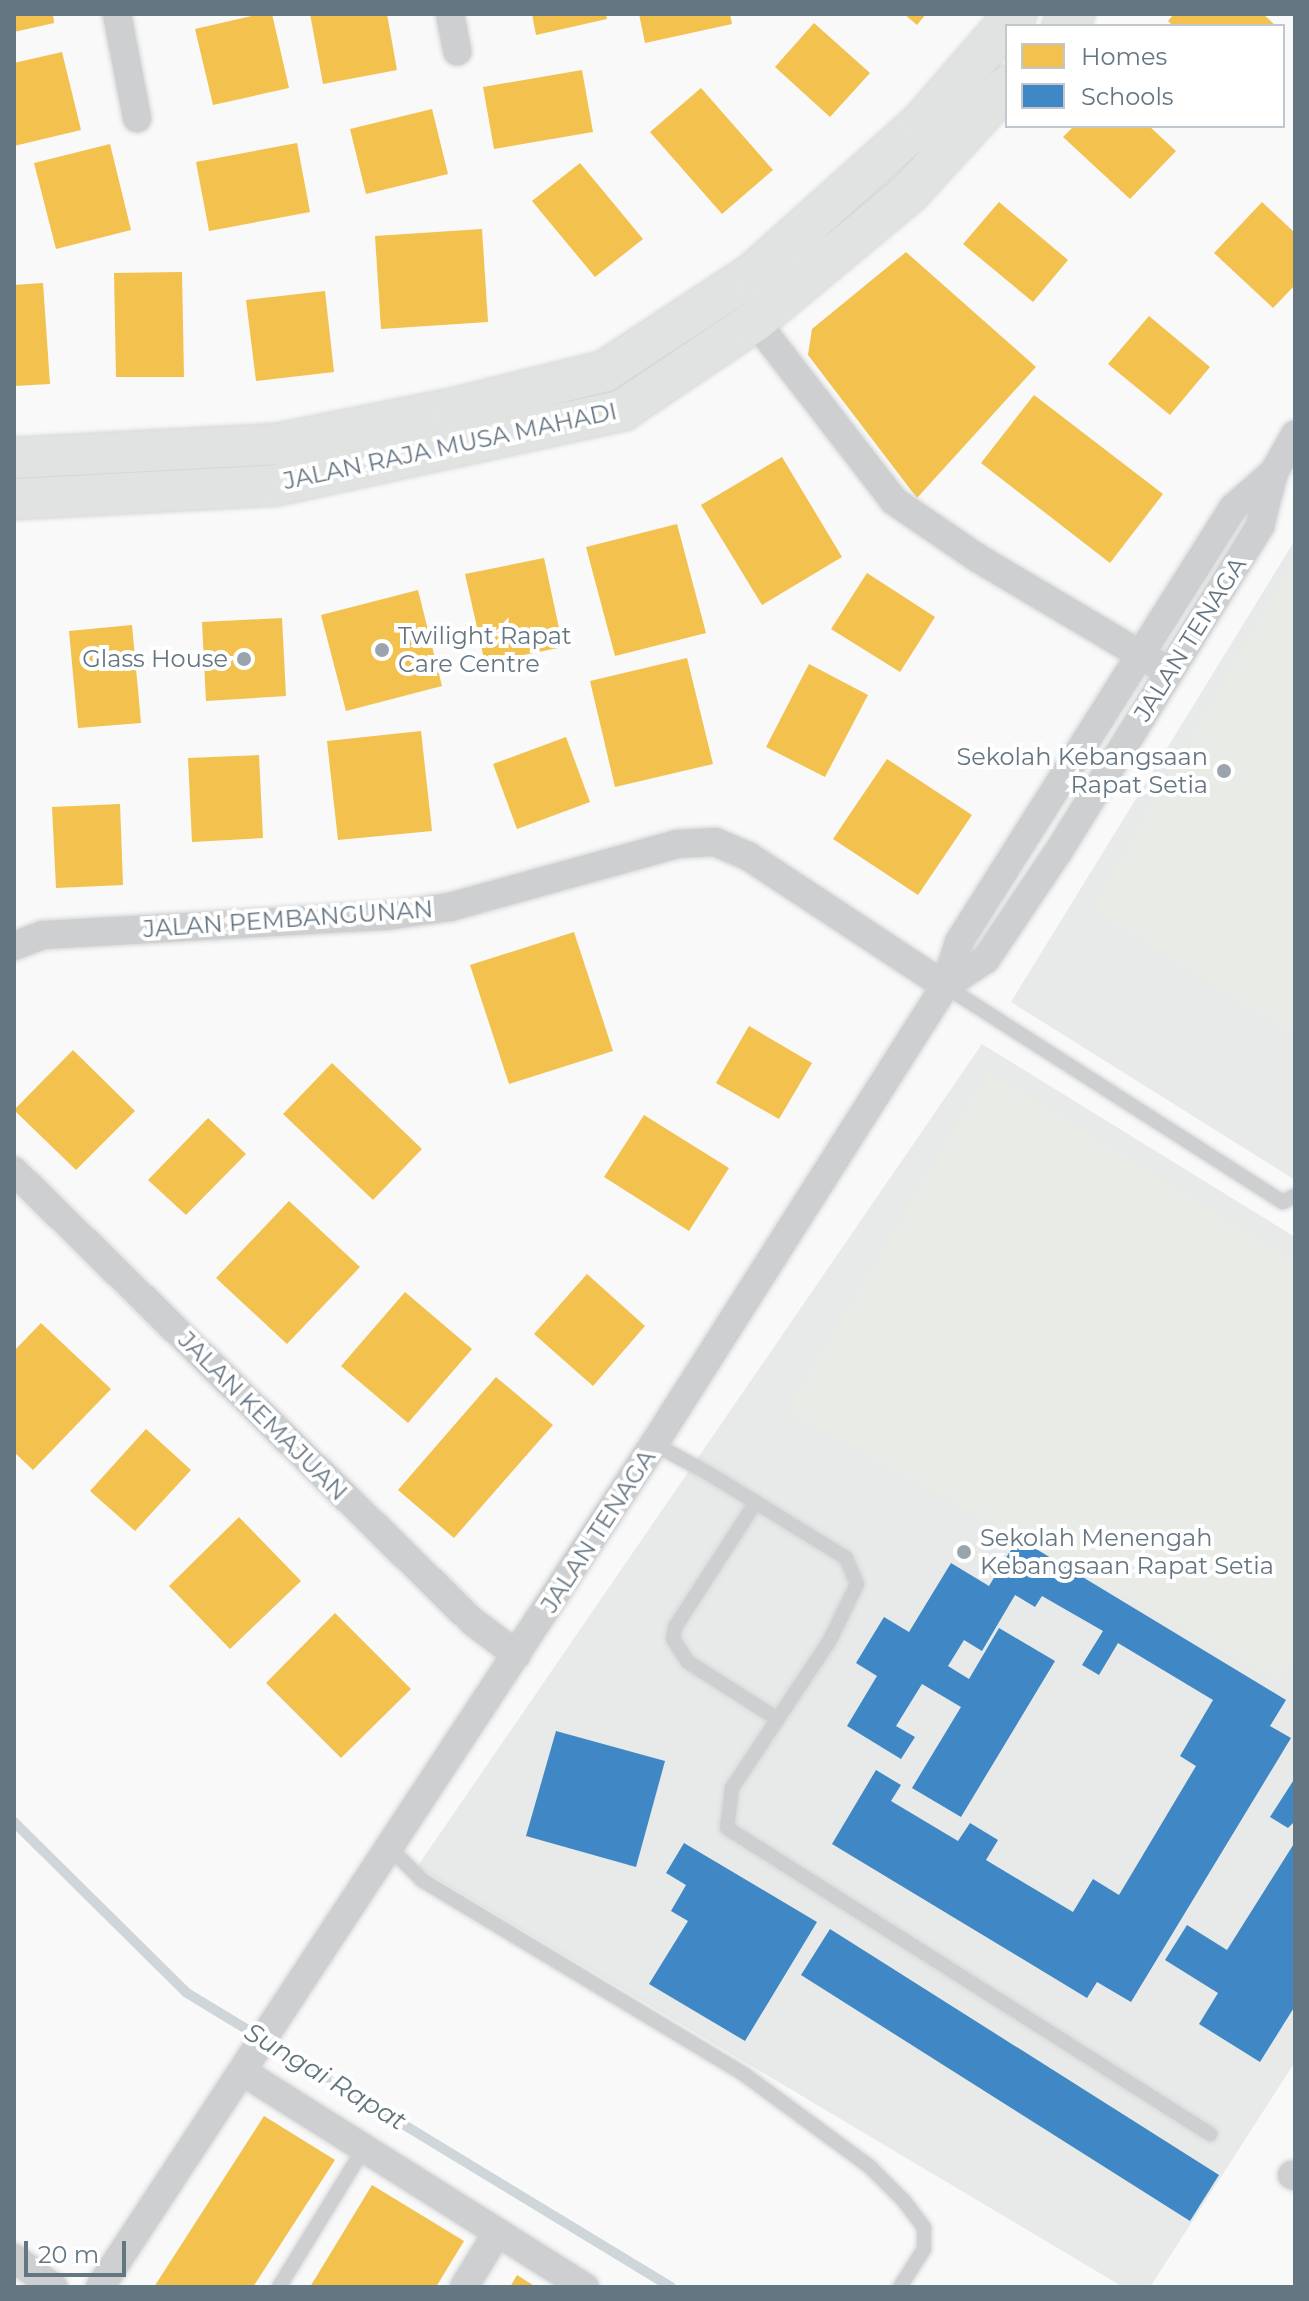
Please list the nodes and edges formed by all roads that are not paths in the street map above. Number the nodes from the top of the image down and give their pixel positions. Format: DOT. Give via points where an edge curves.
graph roads {
  1 [pos="117,14"];
  2 [pos="450,14"];
  3 [pos="1005,27"];
  4 [pos="457,51"];
  5 [pos="1005,88"];
  6 [pos="137,118"];
  7 [pos="755,321"];
  8 [pos="1295,435"];
  9 [pos="14,458"];
  10 [pos="1274,472"];
  11 [pos="14,499"];
  12 [pos="1191,575"];
  13 [pos="1218,592"];
  14 [pos="1140,654"];
  15 [pos="1168,671"];
  16 [pos="1069,766"];
  17 [pos="1099,785"];
  18 [pos="1029,833"];
  19 [pos="1058,852"];
  20 [pos="14,946"];
  21 [pos="945,986"];
  22 [pos="14,1171"];
  23 [pos="1295,1196"];
  24 [pos="654,1444"];
  25 [pos="756,1502"];
  26 [pos="517,1655"];
  27 [pos="776,1718"];
  28 [pos="391,1849"];
  29 [pos="248,2065"];
  30 [pos="1210,2134"];
  31 [pos="363,2150"];
  32 [pos="497,2233"];
  33 [pos="14,2258"];
  34 [pos="53,2287"];
  35 [pos="100,2287"];
  36 [pos="279,2287"];
  37 [pos="464,2287"];
  38 [pos="585,2287"];
  39 [pos="900,2287"];
  1 -- 6 [label="street"];
  2 -- 4 [label="street"];
  3 -- 9 [label="main road, JALAN RAJA MUSA MAHADI" via="922,122 754,273 605,371 277,444"];
  5 -- 7 [label="main road, JALAN RAJA MUSA MAHADI" via="909,193"];
  7 -- 11 [label="main road, JALAN RAJA MUSA MAHADI" via="623,410 277,485"];
  7 -- 14 [label="street" via="894,501 976,557"];
  8 -- 10 [label="street, JALAN TENAGA"];
  10 -- 12 [label="street, JALAN TENAGA" via="1233,508"];
  10 -- 13 [label="street, JALAN TENAGA" via="1260,526"];
  12 -- 13 [label="street"];
  12 -- 14 [label="street, JALAN TENAGA"];
  13 -- 15 [label="street, JALAN TENAGA"];
  14 -- 15 [label="street"];
  14 -- 16 [label="street, JALAN TENAGA"];
  15 -- 17 [label="street, JALAN TENAGA"];
  16 -- 17 [label="street"];
  16 -- 18 [label="street, JALAN TENAGA"];
  17 -- 19 [label="street, JALAN TENAGA"];
  18 -- 19 [label="street"];
  18 -- 21 [label="street, JALAN TENAGA" via="959,942"];
  19 -- 21 [label="street, JALAN TENAGA" via="986,959"];
  20 -- 21 [label="street, JALAN PEMBANGUNAN" via="43,935 386,916 450,907 677,844 715,842 748,856"];
  21 -- 23 [label="lane" via="1283,1202"];
  21 -- 24 [label="street, JALAN TENAGA"];
  22 -- 26 [label="street, JALAN KEMAJUAN" via="472,1621"];
  24 -- 25 [label="lane"];
  24 -- 26 [label="street, JALAN TENAGA"];
  25 -- 27 [label="lane" via="846,1558 857,1584 830,1640"];
  25 -- 27 [label="lane" via="675,1627 673,1639 688,1662"];
  26 -- 28 [label="street, JALAN TENAGA"];
  27 -- 30 [label="lane" via="732,1788 727,1828"];
  28 -- 29 [label="street, JALAN TENAGA"];
  28 -- 39 [label="lane" via="422,1880 745,2075 869,2166 924,2228 924,2249"];
  29 -- 31 [label="street"];
  29 -- 35 [label="street, JALAN TENAGA"];
  31 -- 32 [label="street"];
  31 -- 36 [label="lane"];
  32 -- 37 [label="street"];
  32 -- 38 [label="street"];
  33 -- 34 [label="street"];
}
